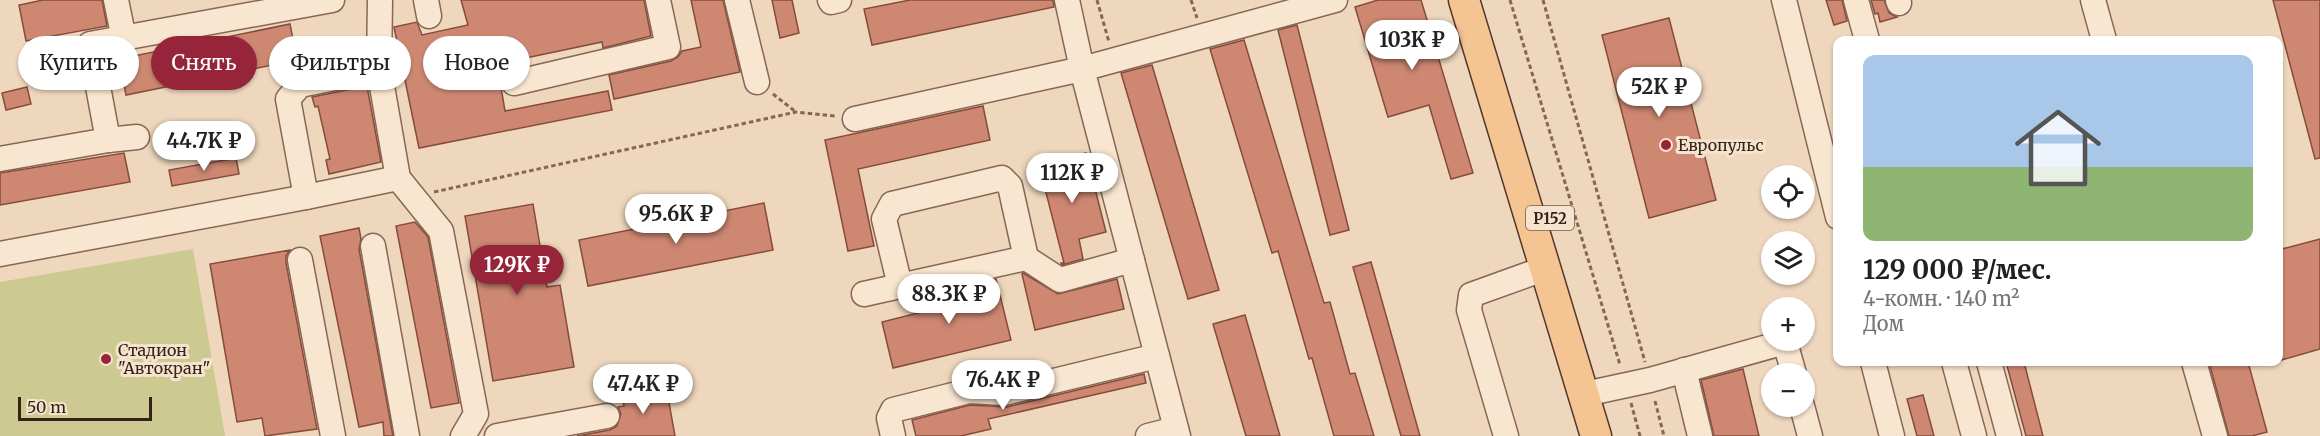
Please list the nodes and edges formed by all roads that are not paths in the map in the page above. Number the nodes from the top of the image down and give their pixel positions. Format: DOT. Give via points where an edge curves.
graph roads {
  1 [pos="116,0"];
  2 [pos="332,0"];
  3 [pos="380,0"];
  4 [pos="658,0"];
  5 [pos="737,0"];
  6 [pos="830,0"];
  7 [pos="839,0"];
  8 [pos="1067,0"];
  9 [pos="1335,0"];
  10 [pos="1464,0"];
  11 [pos="1484,0"];
  12 [pos="1784,0"];
  13 [pos="1856,0"];
  14 [pos="2093,0"];
  15 [pos="123,36"];
  16 [pos="139,36"];
  17 [pos="379,36"];
  18 [pos="1866,36"];
  19 [pos="2103,36"];
  20 [pos="1082,69"];
  21 [pos="530,78"];
  22 [pos="757,82"];
  23 [pos="99,90"];
  24 [pos="296,90"];
  25 [pos="384,90"];
  26 [pos="855,119"];
  27 [pos="137,137"];
  28 [pos="108,140"];
  29 [pos="0,159"];
  30 [pos="405,188"];
  31 [pos="306,196"];
  32 [pos="1833,197"];
  33 [pos="373,246"];
  34 [pos="0,254"];
  35 [pos="1026,258"];
  36 [pos="300,260"];
  37 [pos="1132,260"];
  38 [pos="1546,268"];
  39 [pos="900,286"];
  40 [pos="864,294"];
  41 [pos="1157,356"];
  42 [pos="1791,363"];
  43 [pos="1874,366"];
  44 [pos="1955,366"];
  45 [pos="1990,366"];
  46 [pos="2195,366"];
  47 [pos="1684,370"];
  48 [pos="1616,387"];
  49 [pos="606,416"];
  50 [pos="1805,417"];
  51 [pos="1177,432"];
  52 [pos="333,436"];
  53 [pos="408,436"];
  54 [pos="463,436"];
  55 [pos="497,436"];
  56 [pos="893,436"];
  57 [pos="1148,436"];
  58 [pos="1506,436"];
  59 [pos="1596,436"];
  60 [pos="1613,436"];
  61 [pos="1700,436"];
  62 [pos="1810,436"];
  63 [pos="1892,436"];
  64 [pos="1974,436"];
  65 [pos="2009,436"];
  66 [pos="2215,436"];
  1 -- 15 [label="street"];
  2 -- 16 [label="street"];
  3 -- 17 [label="street"];
  4 -- 21 [label="street" via="668,47"];
  5 -- 22 [label="street"];
  6 -- 7 [label="street"];
  8 -- 20 [label="street"];
  9 -- 20 [label="street"];
  10 -- 38 [label="main road, Р152"];
  11 -- 48 [label="main road, Р152"];
  12 -- 32 [label="street"];
  13 -- 18 [label="street"];
  14 -- 19 [label="street"];
  20 -- 26 [label="street"];
  20 -- 37 [label="street"];
  23 -- 28 [label="street"];
  24 -- 31 [label="street" via="288,99"];
  25 -- 30 [label="street"];
  27 -- 28 [label="street"];
  28 -- 29 [label="street"];
  30 -- 31 [label="street"];
  30 -- 54 [label="street" via="441,231 476,414"];
  31 -- 34 [label="street"];
  33 -- 53 [label="street"];
  35 -- 37 [label="street" via="1060,280"];
  35 -- 39 [label="street"];
  35 -- 39 [label="street" via="1010,186 1002,178 892,204 884,219"];
  36 -- 52 [label="street"];
  37 -- 41 [label="street"];
  38 -- 48 [label="main road, Р152"];
  38 -- 58 [label="street" via="1471,295 1469,310"];
  39 -- 40 [label="street"];
  41 -- 51 [label="street"];
  41 -- 56 [label="street" via="1004,393 969,391 893,410 889,418"];
  42 -- 47 [label="street" via="1785,342"];
  43 -- 63 [label="street"];
  44 -- 64 [label="street"];
  45 -- 65 [label="street"];
  46 -- 66 [label="street"];
  47 -- 48 [label="street"];
  47 -- 61 [label="street"];
  48 -- 59 [label="main road, Р152"];
  48 -- 60 [label="main road, Р152"];
  49 -- 55 [label="street"];
  50 -- 62 [label="street"];
  51 -- 57 [label="street"];
}
